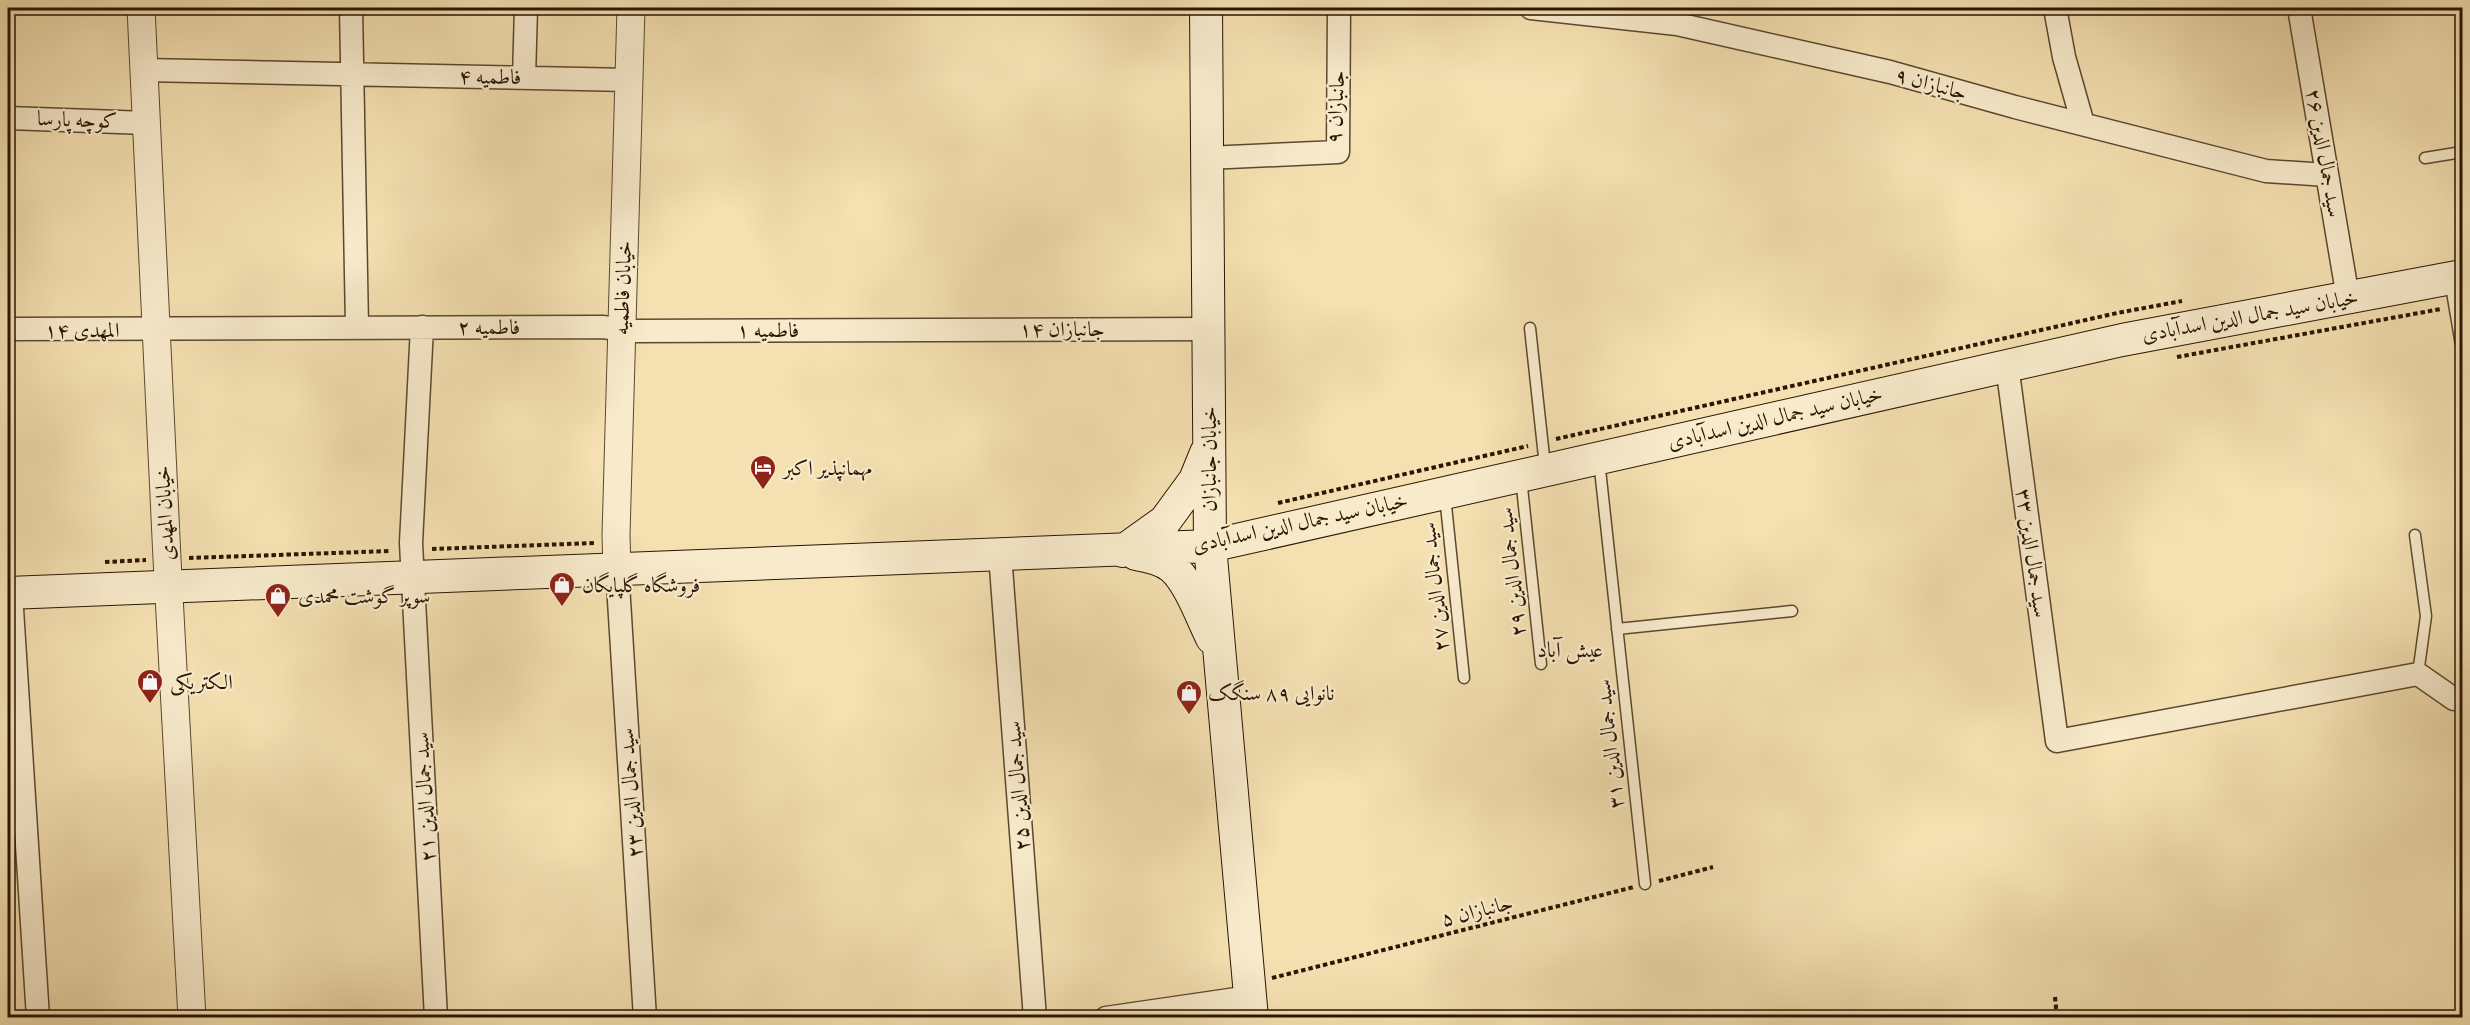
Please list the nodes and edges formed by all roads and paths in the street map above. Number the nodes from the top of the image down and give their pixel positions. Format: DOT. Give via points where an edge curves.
graph roads {
  1 [pos="141,8"];
  2 [pos="351,8"];
  3 [pos="526,8"];
  4 [pos="631,8"];
  5 [pos="1206,8"];
  6 [pos="1339,8"];
  7 [pos="1531,8"];
  8 [pos="2055,8"];
  9 [pos="2299,8"];
  10 [pos="144,70"];
  11 [pos="352,74"];
  12 [pos="524,78"];
  13 [pos="629,80"];
  14 [pos="8,118"];
  15 [pos="147,123"];
  16 [pos="2083,124"];
  17 [pos="2463,152"];
  18 [pos="1207,158"];
  19 [pos="2425,158"];
  20 [pos="2327,175"];
  21 [pos="2456,278"];
  22 [pos="2348,298"];
  23 [pos="2185,301"];
  24 [pos="156,327"];
  25 [pos="357,327"];
  26 [pos="422,327"];
  27 [pos="1530,328"];
  28 [pos="8,329"];
  29 [pos="1208,329"];
  30 [pos="622,330"];
  31 [pos="915,330"];
  32 [pos="2463,351"];
  33 [pos="2007,365"];
  34 [pos="1209,445"];
  35 [pos="1599,457"];
  36 [pos="1537,462"];
  37 [pos="1445,492"];
  38 [pos="1267,505"];
  39 [pos="2415,535"];
  40 [pos="1210,546"];
  41 [pos="1124,551"];
  42 [pos="1000,554"];
  43 [pos="617,555"];
  44 [pos="99,562"];
  45 [pos="412,563"];
  46 [pos="168,573"];
  47 [pos="9,593"];
  48 [pos="1792,611"];
  49 [pos="1617,629"];
  50 [pos="1220,653"];
  51 [pos="1541,664"];
  52 [pos="2418,674"];
  53 [pos="1464,678"];
  54 [pos="2463,698"];
  55 [pos="1713,867"];
  56 [pos="1645,884"];
  57 [pos="2055,997"];
  58 [pos="1250,999"];
  59 [pos="38,1017"];
  60 [pos="192,1017"];
  61 [pos="436,1017"];
  62 [pos="645,1017"];
  63 [pos="1035,1017"];
  64 [pos="1106,1017"];
  65 [pos="2057,1017"];
  1 -- 10 [label="street, خیابان المهدی"];
  2 -- 11 [label="street"];
  3 -- 12 [label="street"];
  4 -- 13 [label="street, خیابان فاطمیه"];
  5 -- 18 [label="main road, خیابان جانبازان"];
  6 -- 18 [label="street, جانبازان ۹" via="1338,152"];
  7 -- 16 [label="street, جانبازان ۹" via="1677,24 1890,72"];
  8 -- 16 [label="street"];
  9 -- 20 [label="street, سید جمال الدین ۲۶"];
  10 -- 11 [label="street, فاطمیه ۴"];
  10 -- 15 [label="street, خیابان المهدی"];
  11 -- 12 [label="street, فاطمیه ۴"];
  11 -- 25 [label="street"];
  12 -- 13 [label="street, فاطمیه ۴"];
  13 -- 30 [label="street, خیابان فاطمیه"];
  14 -- 15 [label="street, کوچه پارسا"];
  15 -- 24 [label="street, خیابان المهدی"];
  16 -- 20 [label="street, جانبازان ۹" via="2266,171"];
  17 -- 19 [label="lane"];
  18 -- 29 [label="main road, خیابان جانبازان"];
  20 -- 22 [label="street, سید جمال الدین ۲۶"];
  21 -- 22 [label="main road, خیابان سید جمال الدین اسدآبادی"];
  21 -- 32 [label="lane"];
  22 -- 33 [label="main road, خیابان سید جمال الدین اسدآبادی"];
  23 -- 36 [label="path" via="2105,315"];
  24 -- 25 [label="street, المهدی ۱۴"];
  24 -- 28 [label="street, المهدی ۱۴"];
  24 -- 46 [label="street, خیابان المهدی"];
  25 -- 26 [label="street, فاطمیه ۲"];
  26 -- 30 [label="street, فاطمیه ۲"];
  26 -- 45 [label="street, سید جمال الدین ۲۱"];
  27 -- 36 [label="lane, سید جمال الدین ۲۹"];
  29 -- 31 [label="street, جانبازان ۱۴"];
  29 -- 34 [label="main road, خیابان جانبازان"];
  30 -- 31 [label="street, فاطمیه ۱"];
  30 -- 43 [label="street, خیابان فاطمیه"];
  33 -- 35 [label="main road, خیابان سید جمال الدین اسدآبادی"];
  33 -- 52 [label="street, سید جمال الدین ۳۳" via="2057,741"];
  34 -- 40 [label="main road, خیابان جانبازان"];
  34 -- 41 [label="main road" via="1195,480 1165,521"];
  35 -- 36 [label="main road, خیابان سید جمال الدین اسدآبادی"];
  35 -- 49 [label="lane, سید جمال الدین ۳۱"];
  36 -- 37 [label="main road, خیابان سید جمال الدین اسدآبادی"];
  36 -- 38 [label="path"];
  36 -- 51 [label="lane, سید جمال الدین ۲۹"];
  37 -- 40 [label="main road, خیابان سید جمال الدین اسدآبادی"];
  37 -- 53 [label="lane, سید جمال الدین ۲۷"];
  39 -- 52 [label="lane" via="2426,616"];
  40 -- 41 [label="main road, خیابان سید جمال الدین اسدآبادی"];
  40 -- 50 [label="main road, خیابان جانبازان"];
  41 -- 42 [label="main road, خیابان سید جمال الدین اسدآبادی"];
  41 -- 50 [label="main road" via="1152,557 1170,565 1180,575"];
  42 -- 43 [label="main road, خیابان سید جمال الدین اسدآبادی"];
  42 -- 63 [label="street, سید جمال الدین ۲۵"];
  43 -- 45 [label="main road, خیابان سید جمال الدین اسدآبادی"];
  43 -- 45 [label="path"];
  43 -- 62 [label="street, سید جمال الدین ۲۳"];
  44 -- 46 [label="path"];
  45 -- 46 [label="main road, خیابان سید جمال الدین اسدآبادی"];
  45 -- 46 [label="path"];
  45 -- 61 [label="street, سید جمال الدین ۲۱"];
  46 -- 47 [label="main road, خیابان سید جمال الدین اسدآبادی"];
  46 -- 60 [label="street, خیابان المهدی"];
  47 -- 59 [label="street"];
  48 -- 49 [label="lane"];
  49 -- 56 [label="lane, سید جمال الدین ۳۱"];
  50 -- 58 [label="main road, خیابان جانبازان"];
  52 -- 54 [label="street" via="2454,699"];
  55 -- 56 [label="path, جانبازان ۵"];
  56 -- 58 [label="path, جانبازان ۵"];
  57 -- 65 [label="path"];
  58 -- 64 [label="street"];
}
